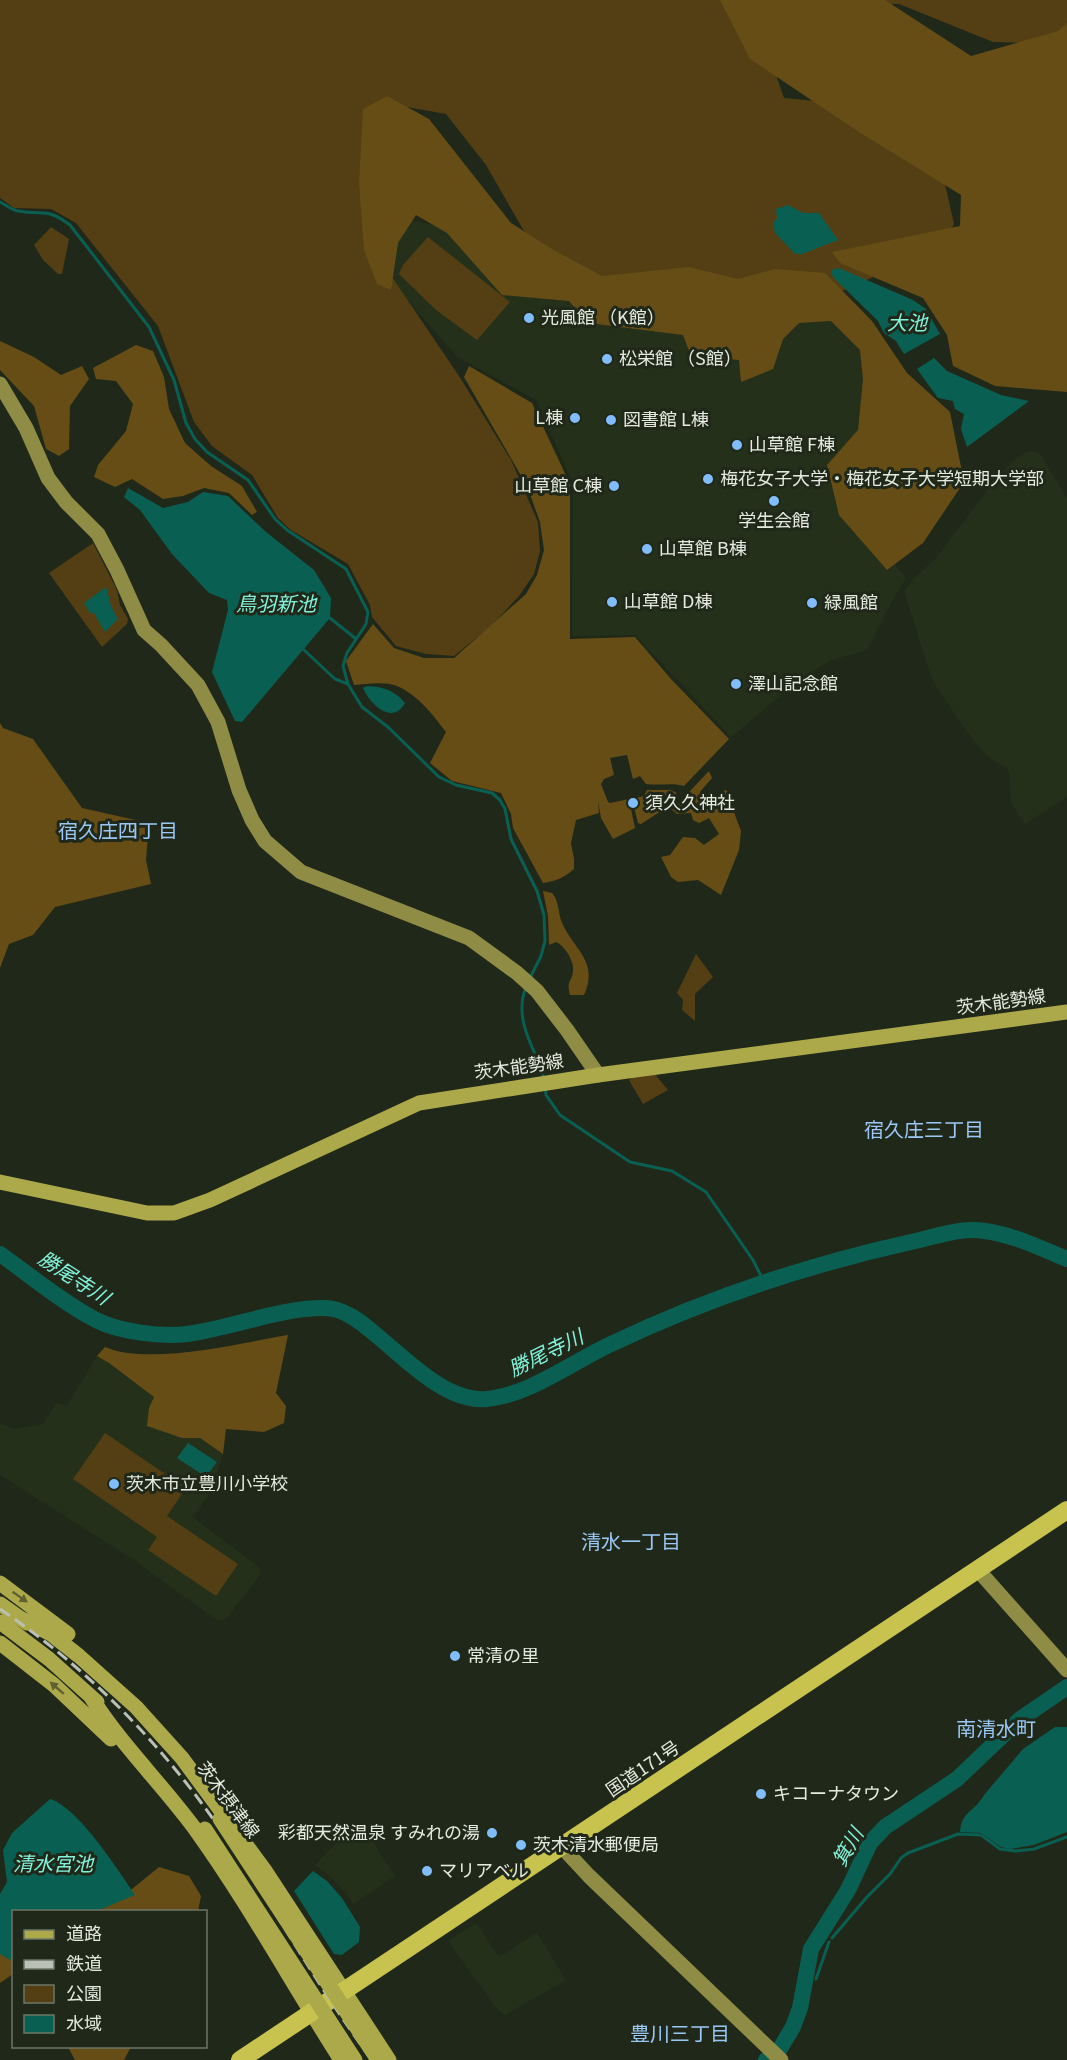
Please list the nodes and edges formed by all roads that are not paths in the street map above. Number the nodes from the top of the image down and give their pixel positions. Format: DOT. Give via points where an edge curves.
graph roads {
  1 [pos="0,384"];
  2 [pos="1067,1012"];
  3 [pos="598,1075"];
  4 [pos="0,1182"];
  5 [pos="1067,1510"];
  6 [pos="978,1570"];
  7 [pos="0,1583"];
  8 [pos="1,1604"];
  9 [pos="20,1618"];
  10 [pos="0,1622"];
  11 [pos="0,1643"];
  12 [pos="1067,1670"];
  13 [pos="91,1697"];
  14 [pos="562,1847"];
  15 [pos="266,1872"];
  16 [pos="237,1894"];
  17 [pos="343,1992"];
  18 [pos="312,2012"];
  19 [pos="240,2060"];
  20 [pos="341,2060"];
  21 [pos="355,2060"];
  22 [pos="378,2060"];
  23 [pos="388,2060"];
  24 [pos="781,2060"];
  1 -- 3 [label="street" via="27,428 48,478 98,534 144,630 198,685 218,722 239,790 265,841 301,872 469,938 529,984"];
  2 -- 3 [label="main road, 茨木能勢線"];
  3 -- 4 [label="main road, 茨木能勢線" via="419,1102 210,1200 174,1213 139,1212"];
  5 -- 6 [label="highway, 国道171号"];
  6 -- 12 [label="street"];
  6 -- 14 [label="highway, 国道171号"];
  7 -- 15 [label="main road, one-way" via="75,1640 138,1698 232,1811"];
  8 -- 9 [label="main road, 茨木摂津線"];
  9 -- 15 [label="main road" via="59,1639 136,1707 196,1775"];
  9 -- 22 [label="main road, 茨木摂津線, bridge" via="74,1661 175,1763 219,1819"];
  10 -- 13 [label="main road, 茨木摂津線"];
  16 -- 11 [label="main road, one-way" via="118,1746 60,1691"];
  13 -- 16 [label="main road" via="181,1810"];
  13 -- 21 [label="main road, 茨木摂津線, bridge" via="158,1766 206,1829"];
  14 -- 17 [label="highway, 国道171号"];
  14 -- 24 [label="street"];
  15 -- 17 [label="main road"];
  16 -- 18 [label="main road"];
  17 -- 18 [label="highway, 国道171号"];
  17 -- 23 [label="main road"];
  18 -- 19 [label="highway, 国道171号"];
  18 -- 20 [label="main road"];
}
